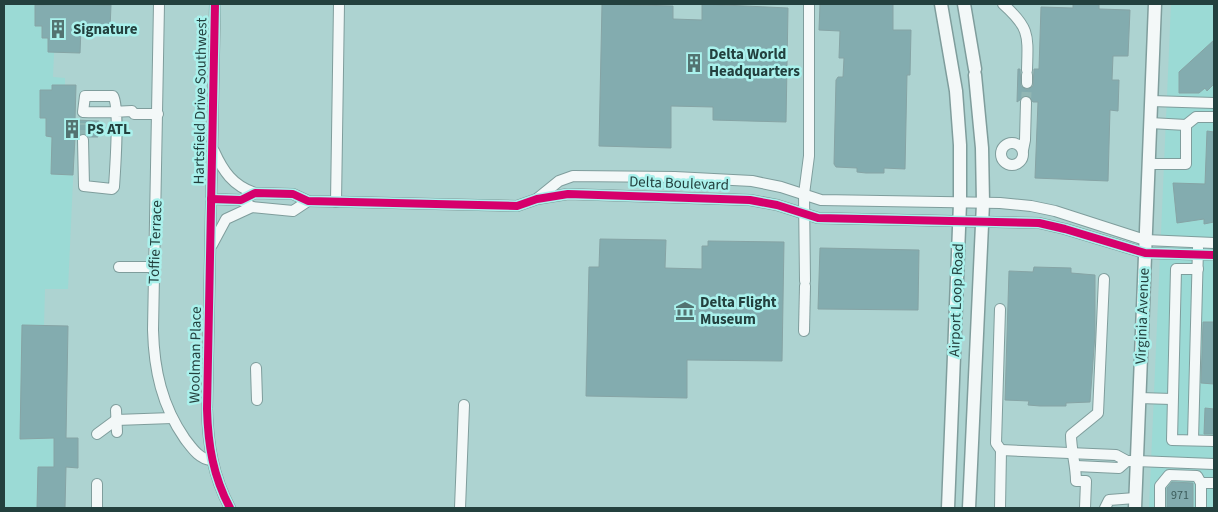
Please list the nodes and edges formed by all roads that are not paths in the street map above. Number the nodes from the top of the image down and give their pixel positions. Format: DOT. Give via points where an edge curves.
graph roads {
  1 [pos="159,4"];
  2 [pos="216,4"];
  3 [pos="339,4"];
  4 [pos="809,4"];
  5 [pos="941,4"];
  6 [pos="964,4"];
  7 [pos="1003,4"];
  8 [pos="1155,4"];
  9 [pos="1027,76"];
  10 [pos="1151,101"];
  11 [pos="1026,102"];
  12 [pos="1214,103"];
  13 [pos="83,112"];
  14 [pos="125,113"];
  15 [pos="158,114"];
  16 [pos="1214,117"];
  17 [pos="83,123"];
  18 [pos="1150,123"];
  19 [pos="1186,125"];
  20 [pos="1004,134"];
  21 [pos="83,140"];
  22 [pos="1004,146"];
  23 [pos="212,149"];
  24 [pos="1023,150"];
  25 [pos="1148,164"];
  26 [pos="255,193"];
  27 [pos="804,194"];
  28 [pos="211,199"];
  29 [pos="537,199"];
  30 [pos="241,200"];
  31 [pos="308,201"];
  32 [pos="336,202"];
  33 [pos="960,203"];
  34 [pos="983,203"];
  35 [pos="252,207"];
  36 [pos="805,214"];
  37 [pos="960,221"];
  38 [pos="982,222"];
  39 [pos="1145,240"];
  40 [pos="1198,242"];
  41 [pos="1214,243"];
  42 [pos="210,248"];
  43 [pos="1144,253"];
  44 [pos="1198,255"];
  45 [pos="1214,255"];
  46 [pos="155,266"];
  47 [pos="119,267"];
  48 [pos="1198,269"];
  49 [pos="1104,278"];
  50 [pos="1000,309"];
  51 [pos="804,331"];
  52 [pos="256,368"];
  53 [pos="1139,398"];
  54 [pos="1172,399"];
  55 [pos="257,400"];
  56 [pos="464,405"];
  57 [pos="116,415"];
  58 [pos="172,418"];
  59 [pos="117,432"];
  60 [pos="97,434"];
  61 [pos="1214,436"];
  62 [pos="1196,439"];
  63 [pos="1214,441"];
  64 [pos="1214,446"];
  65 [pos="1001,450"];
  66 [pos="1071,452"];
  67 [pos="211,460"];
  68 [pos="1132,461"];
  69 [pos="1198,463"];
  70 [pos="1214,464"];
  71 [pos="1076,466"];
  72 [pos="1199,480"];
  73 [pos="1214,483"];
  74 [pos="97,484"];
  75 [pos="1135,503"];
  76 [pos="98,508"];
  77 [pos="230,508"];
  78 [pos="460,508"];
  79 [pos="948,508"];
  80 [pos="969,508"];
  81 [pos="1000,508"];
  82 [pos="1085,508"];
  83 [pos="1105,508"];
  84 [pos="1160,508"];
  85 [pos="1201,508"];
  1 -- 15 [label="street, Toffie Terrace"];
  2 -- 23 [label="street, Hartsfield Drive Southwest"];
  3 -- 32 [label="street"];
  4 -- 27 [label="street" via="809,156"];
  5 -- 33 [label="main road, Airport Loop Road" via="956,96"];
  6 -- 34 [label="main road, Airport Loop Road" via="975,72"];
  7 -- 9 [label="street" via="1023,24 1028,38"];
  8 -- 10 [label="main road, Virginia Avenue"];
  10 -- 12 [label="street"];
  10 -- 18 [label="main road, Virginia Avenue"];
  11 -- 24 [label="street"];
  13 -- 14 [label="street"];
  13 -- 14 [label="street" via="85,96 113,96"];
  13 -- 17 [label="street"];
  14 -- 15 [label="street"];
  14 -- 21 [label="street" via="112,189 84,186"];
  15 -- 46 [label="street, Toffie Terrace"];
  16 -- 19 [label="street" via="1196,117"];
  18 -- 19 [label="street"];
  18 -- 25 [label="main road, Virginia Avenue"];
  19 -- 25 [label="street" via="1186,164"];
  20 -- 22 [label="street"];
  22 -- 24 [label="street" via="1014,143"];
  22 -- 24 [label="street" via="1002,157 1010,165 1021,161"];
  23 -- 26 [label="street" via="229,178 243,189"];
  23 -- 28 [label="street, Hartsfield Drive Southwest"];
  25 -- 39 [label="main road, Virginia Avenue"];
  26 -- 30 [label="street, Delta Boulevard"];
  26 -- 31 [label="street, Delta Boulevard" via="293,194"];
  27 -- 29 [label="street, Delta Boulevard" via="752,181 573,176 559,181"];
  27 -- 33 [label="street, Delta Boulevard" via="821,200"];
  27 -- 36 [label="street"];
  28 -- 30 [label="street, Delta Boulevard"];
  28 -- 42 [label="street, Woolman Place"];
  29 -- 32 [label="street, Delta Boulevard" via="518,206"];
  29 -- 36 [label="street, Delta Boulevard" via="568,194 682,196 750,200"];
  30 -- 35 [label="street, Delta Boulevard"];
  31 -- 32 [label="street, Delta Boulevard"];
  31 -- 35 [label="street, Delta Boulevard" via="293,211"];
  33 -- 34 [label="street, Delta Boulevard"];
  33 -- 37 [label="main road, Airport Loop Road"];
  34 -- 38 [label="main road, Airport Loop Road"];
  34 -- 39 [label="street, Delta Boulevard" via="1055,211"];
  35 -- 42 [label="street" via="226,219"];
  36 -- 37 [label="street, Delta Boulevard" via="818,218"];
  36 -- 51 [label="street"];
  37 -- 38 [label="street, Delta Boulevard"];
  37 -- 79 [label="main road, Airport Loop Road"];
  38 -- 43 [label="street, Delta Boulevard" via="1039,223"];
  38 -- 80 [label="main road, Airport Loop Road"];
  39 -- 40 [label="street, Delta Boulevard"];
  39 -- 43 [label="main road, Virginia Avenue"];
  40 -- 41 [label="street, Delta Boulevard"];
  40 -- 44 [label="street"];
  42 -- 67 [label="street, Woolman Place" via="207,409"];
  43 -- 44 [label="street, Delta Boulevard"];
  43 -- 53 [label="main road, Virginia Avenue"];
  44 -- 45 [label="street, Delta Boulevard"];
  44 -- 48 [label="street"];
  46 -- 47 [label="street"];
  46 -- 58 [label="street, Toffie Terrace" via="155,362"];
  48 -- 54 [label="street" via="1176,269"];
  48 -- 62 [label="street"];
  49 -- 66 [label="street" via="1098,413 1071,435"];
  50 -- 65 [label="street" via="996,444"];
  52 -- 55 [label="street"];
  53 -- 54 [label="street"];
  53 -- 68 [label="main road, Virginia Avenue"];
  54 -- 62 [label="street" via="1172,440"];
  56 -- 78 [label="street"];
  57 -- 58 [label="street"];
  57 -- 59 [label="street"];
  57 -- 60 [label="street"];
  58 -- 67 [label="street, Toffie Terrace" via="196,453"];
  61 -- 62 [label="street"];
  62 -- 63 [label="street"];
  62 -- 64 [label="street"];
  65 -- 66 [label="street"];
  65 -- 81 [label="street"];
  66 -- 68 [label="street" via="1118,455"];
  66 -- 71 [label="street"];
  67 -- 77 [label="street, Woolman Place" via="222,495"];
  68 -- 69 [label="street"];
  68 -- 71 [label="street" via="1119,468"];
  68 -- 75 [label="main road, Virginia Avenue"];
  69 -- 70 [label="street"];
  69 -- 72 [label="street"];
  71 -- 82 [label="street" via="1076,481 1086,481"];
  72 -- 73 [label="street"];
  72 -- 84 [label="street" via="1169,475 1160,486"];
  72 -- 85 [label="street"];
  74 -- 76 [label="street"];
  75 -- 83 [label="street" via="1108,500"];
}
